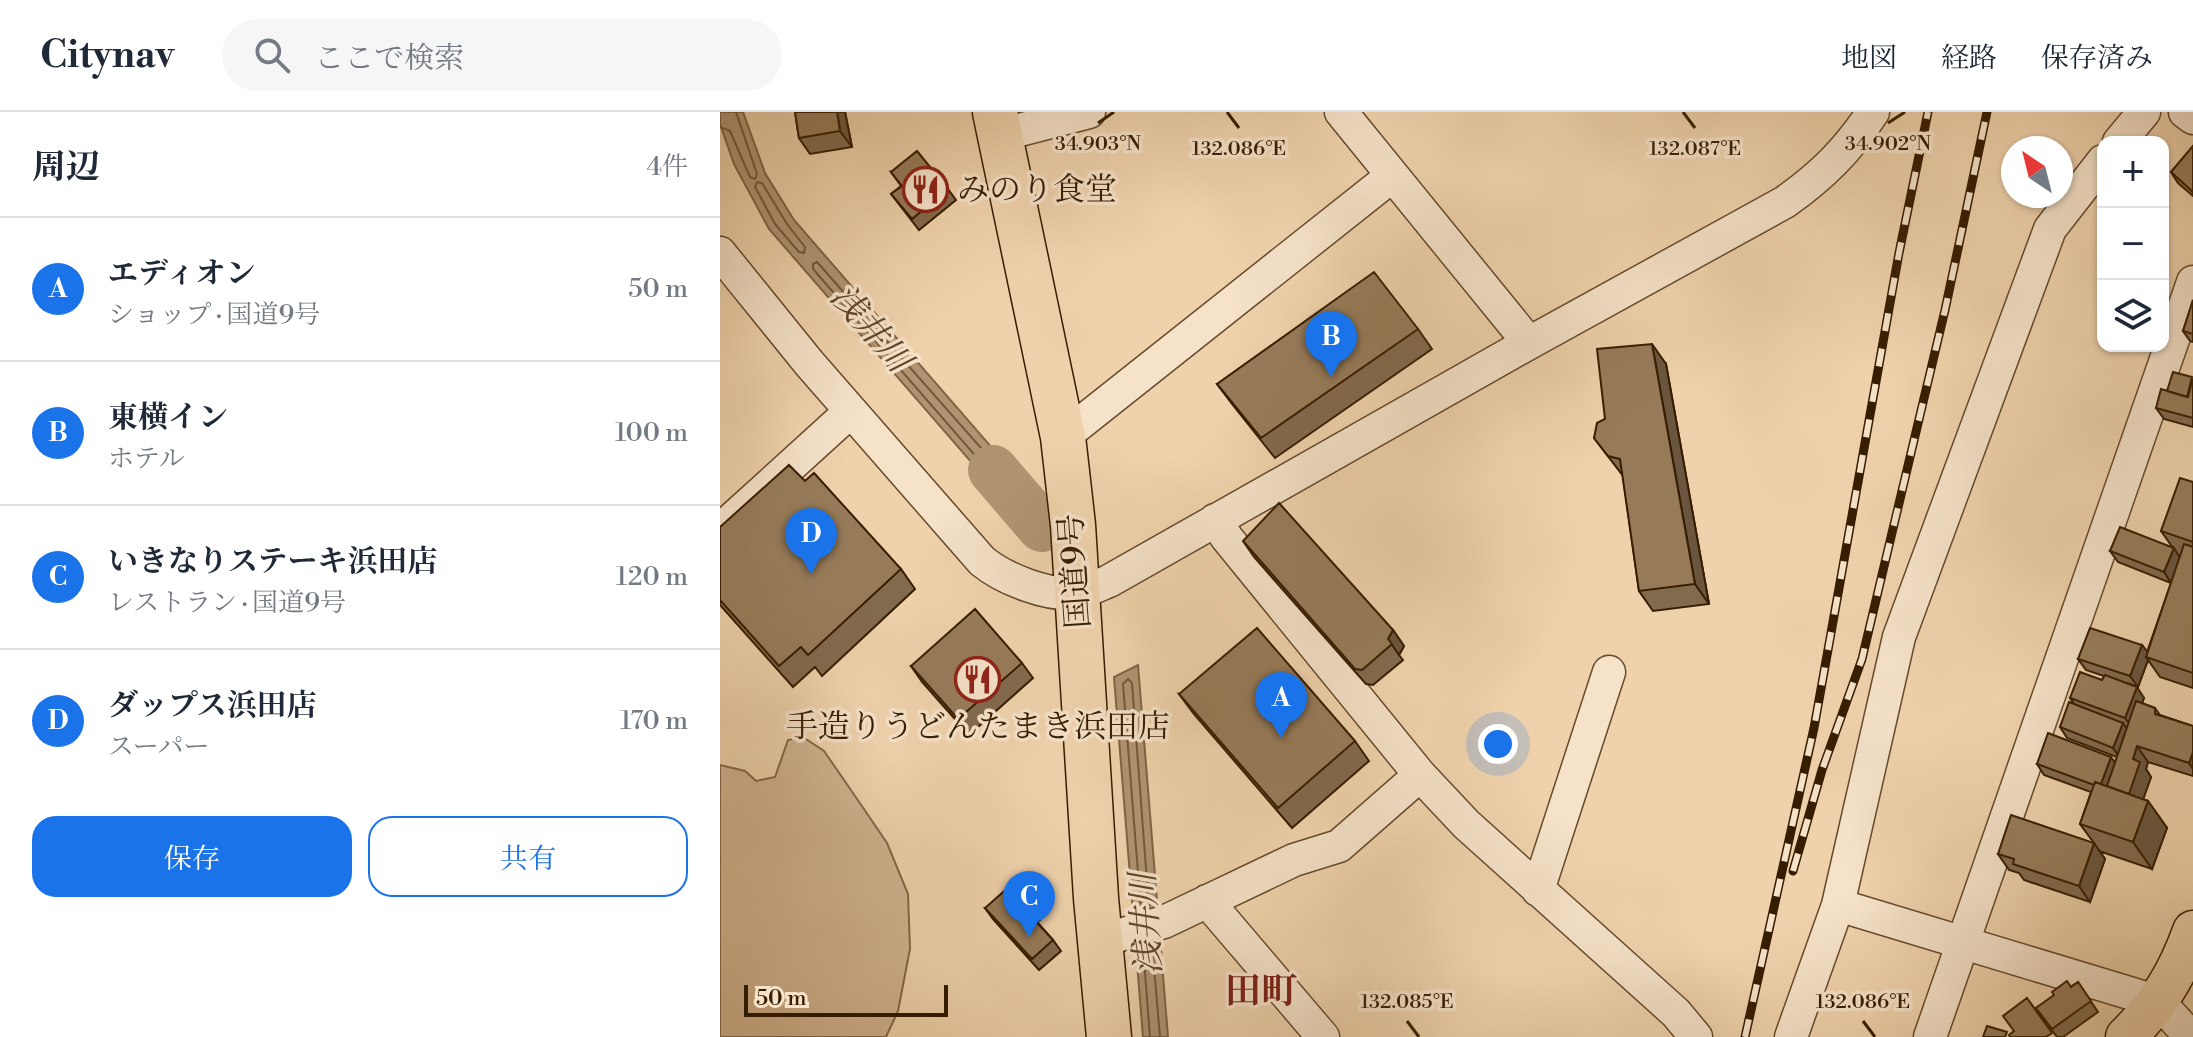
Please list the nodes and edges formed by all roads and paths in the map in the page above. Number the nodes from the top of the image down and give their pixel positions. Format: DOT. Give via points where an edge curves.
graph roads {
  1 [pos="1089,112"];
  2 [pos="1341,112"];
  3 [pos="1873,112"];
  4 [pos="2144,112"];
  5 [pos="2185,112"];
  6 [pos="2193,118"];
  7 [pos="998,124"];
  8 [pos="2124,136"];
  9 [pos="2097,169"];
  10 [pos="1392,176"];
  11 [pos="720,253"];
  12 [pos="2193,282"];
  13 [pos="1529,343"];
  14 [pos="851,411"];
  15 [pos="1063,437"];
  16 [pos="1215,520"];
  17 [pos="720,530"];
  18 [pos="1077,593"];
  19 [pos="1609,672"];
  20 [pos="1420,775"];
  21 [pos="1538,890"];
  22 [pos="1207,901"];
  23 [pos="1838,905"];
  24 [pos="2193,931"];
  25 [pos="1115,936"];
  26 [pos="1962,942"];
  27 [pos="2159,1002"];
  28 [pos="1109,1037"];
  29 [pos="1323,1037"];
  30 [pos="1696,1037"];
  31 [pos="1791,1037"];
  32 [pos="1930,1037"];
  33 [pos="2126,1037"];
  34 [pos="2191,1037"];
  1 -- 7 [label="street"];
  2 -- 10 [label="street"];
  3 -- 13 [label="street" via="1820,178 1785,202"];
  4 -- 8 [label="street"];
  5 -- 6 [label="street"];
  7 -- 15 [label="highway, 国道9号"];
  9 -- 23 [label="street" via="2050,229 1904,622"];
  10 -- 13 [label="street"];
  10 -- 15 [label="street"];
  11 -- 14 [label="street"];
  12 -- 26 [label="street"];
  13 -- 16 [label="street"];
  14 -- 17 [label="street"];
  14 -- 18 [label="street" via="994,571 1028,586"];
  15 -- 18 [label="highway, 国道9号"];
  16 -- 18 [label="street" via="1109,581"];
  16 -- 20 [label="street"];
  18 -- 25 [label="highway, 国道9号"];
  19 -- 21 [label="street"];
  20 -- 21 [label="street"];
  20 -- 22 [label="street" via="1339,846 1294,860"];
  21 -- 30 [label="street"];
  22 -- 25 [label="street" via="1164,922"];
  22 -- 29 [label="street"];
  23 -- 26 [label="street"];
  23 -- 31 [label="street"];
  24 -- 27 [label="main road"];
  25 -- 28 [label="highway, 国道9号"];
  26 -- 27 [label="street"];
  26 -- 32 [label="street"];
  27 -- 33 [label="main road"];
  27 -- 34 [label="street"];
}
